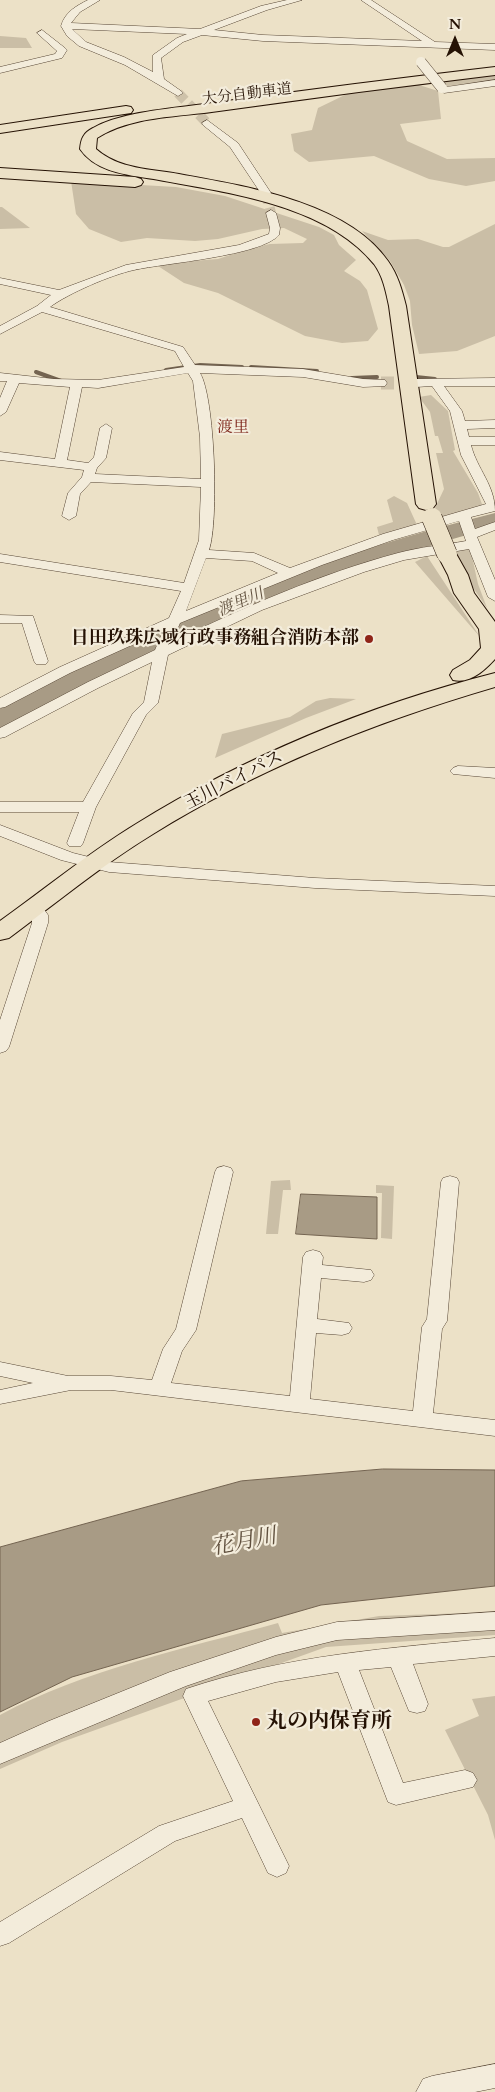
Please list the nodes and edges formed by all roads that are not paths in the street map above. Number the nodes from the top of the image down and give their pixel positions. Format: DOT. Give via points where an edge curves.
graph roads {
  1 [pos="96,0"];
  2 [pos="298,0"];
  3 [pos="365,0"];
  4 [pos="66,26"];
  5 [pos="202,32"];
  6 [pos="42,33"];
  7 [pos="428,44"];
  8 [pos="495,46"];
  9 [pos="495,66"];
  10 [pos="0,70"];
  11 [pos="495,71"];
  12 [pos="159,79"];
  13 [pos="495,83"];
  14 [pos="172,96"];
  15 [pos="139,103"];
  16 [pos="0,123"];
  17 [pos="207,123"];
  18 [pos="0,129"];
  19 [pos="0,169"];
  20 [pos="0,175"];
  21 [pos="179,181"];
  22 [pos="266,193"];
  23 [pos="271,213"];
  24 [pos="0,281"];
  25 [pos="60,294"];
  26 [pos="41,308"];
  27 [pos="0,331"];
  28 [pos="190,367"];
  29 [pos="0,377"];
  30 [pos="15,378"];
  31 [pos="495,382"];
  32 [pos="416,383"];
  33 [pos="436,383"];
  34 [pos="77,384"];
  35 [pos="381,384"];
  36 [pos="0,412"];
  37 [pos="495,424"];
  38 [pos="460,425"];
  39 [pos="106,428"];
  40 [pos="463,441"];
  41 [pos="495,441"];
  42 [pos="0,456"];
  43 [pos="60,464"];
  44 [pos="90,472"];
  45 [pos="208,483"];
  46 [pos="494,506"];
  47 [pos="429,511"];
  48 [pos="464,515"];
  49 [pos="69,516"];
  50 [pos="495,526"];
  51 [pos="471,540"];
  52 [pos="201,554"];
  53 [pos="0,558"];
  54 [pos="290,573"];
  55 [pos="189,588"];
  56 [pos="495,596"];
  57 [pos="0,619"];
  58 [pos="175,620"];
  59 [pos="493,632"];
  60 [pos="163,649"];
  61 [pos="41,661"];
  62 [pos="495,668"];
  63 [pos="461,676"];
  64 [pos="495,680"];
  65 [pos="0,704"];
  66 [pos="0,734"];
  67 [pos="458,771"];
  68 [pos="495,773"];
  69 [pos="0,807"];
  70 [pos="88,808"];
  71 [pos="0,830"];
  72 [pos="80,855"];
  73 [pos="495,891"];
  74 [pos="35,908"];
  75 [pos="0,912"];
  76 [pos="0,933"];
  77 [pos="0,1047"];
  78 [pos="224,1172"];
  79 [pos="450,1182"];
  80 [pos="364,1275"];
  81 [pos="306,1325"];
  82 [pos="342,1328"];
  83 [pos="0,1369"];
  84 [pos="71,1383"];
  85 [pos="158,1389"];
  86 [pos="0,1397"];
  87 [pos="298,1405"];
  88 [pos="422,1420"];
  89 [pos="495,1428"];
  90 [pos="495,1621"];
  91 [pos="495,1647"];
  92 [pos="398,1656"];
  93 [pos="345,1662"];
  94 [pos="417,1704"];
  95 [pos="0,1754"];
  96 [pos="465,1780"];
  97 [pos="248,1806"];
  98 [pos="278,1866"];
  99 [pos="0,1935"];
  100 [pos="495,2076"];
  101 [pos="429,2092"];
  1 -- 4 [label="street" via="72,14"];
  2 -- 5 [label="street" via="264,8"];
  3 -- 7 [label="street"];
  4 -- 5 [label="street"];
  4 -- 12 [label="street" via="70,36 84,47 121,59"];
  5 -- 7 [label="street" via="263,38"];
  5 -- 12 [label="street" via="180,40 156,57"];
  6 -- 10 [label="street" via="62,50 59,56"];
  7 -- 8 [label="street"];
  7 -- 13 [label="street, bridge" via="420,57 421,62 444,90"];
  9 -- 14 [label="highway, 大分自動車道"];
  11 -- 18 [label="highway, 大分自動車道" via="218,98"];
  11 -- 21 [label="highway" via="333,89 169,113 110,126 92,135 88,141 88,149 99,160 115,167"];
  12 -- 14 [label="street"];
  15 -- 16 [label="highway"];
  17 -- 22 [label="street" via="234,145"];
  19 -- 21 [label="highway"];
  20 -- 47 [label="highway" via="170,185 226,194 290,210 344,235 372,265 378,277 401,440"];
  21 -- 47 [label="highway" via="252,195 302,209 344,228 381,262 394,296"];
  23 -- 25 [label="street" via="274,235 262,241 241,248 140,264"];
  24 -- 25 [label="street"];
  25 -- 26 [label="street"];
  26 -- 27 [label="street"];
  26 -- 28 [label="street" via="179,349"];
  28 -- 34 [label="street" via="139,378"];
  28 -- 35 [label="street" via="304,373"];
  28 -- 45 [label="street" via="200,381"];
  29 -- 30 [label="street"];
  30 -- 34 [label="street"];
  30 -- 36 [label="street"];
  31 -- 33 [label="street"];
  32 -- 33 [label="street"];
  33 -- 38 [label="street" via="456,411"];
  34 -- 43 [label="street"];
  37 -- 38 [label="street"];
  38 -- 40 [label="street"];
  39 -- 44 [label="street" via="100,458"];
  40 -- 41 [label="street"];
  40 -- 46 [label="street"];
  42 -- 43 [label="street"];
  43 -- 44 [label="street"];
  44 -- 45 [label="street"];
  44 -- 49 [label="street" via="74,493"];
  45 -- 52 [label="street" via="206,540"];
  46 -- 48 [label="street"];
  47 -- 59 [label="highway, bridge" via="464,593"];
  48 -- 51 [label="street"];
  48 -- 54 [label="street" via="388,537"];
  50 -- 51 [label="street"];
  51 -- 56 [label="street"];
  51 -- 60 [label="street" via="359,568 257,607"];
  52 -- 54 [label="street" via="254,557"];
  52 -- 55 [label="street"];
  53 -- 55 [label="street"];
  54 -- 58 [label="street"];
  55 -- 58 [label="street"];
  57 -- 61 [label="street" via="28,619"];
  58 -- 60 [label="street"];
  58 -- 65 [label="street" via="65,670"];
  59 -- 63 [label="highway" via="492,649 478,665"];
  60 -- 66 [label="street"];
  60 -- 70 [label="street" via="150,704 140,712"];
  62 -- 63 [label="highway, 玉川バイパス"];
  63 -- 72 [label="highway, 玉川バイパス" via="348,713 252,754 124,824"];
  64 -- 72 [label="highway, 玉川バイパス" via="344,729 225,783 171,813"];
  67 -- 68 [label="street"];
  69 -- 70 [label="street"];
  70 -- 72 [label="street"];
  71 -- 72 [label="street"];
  72 -- 73 [label="street" via="183,874"];
  72 -- 74 [label="highway, 玉川バイパス"];
  72 -- 75 [label="highway, 玉川バイパス"];
  74 -- 76 [label="highway, 玉川バイパス"];
  74 -- 77 [label="street" via="40,915 40,923"];
  78 -- 85 [label="street" via="186,1330 173,1349"];
  79 -- 88 [label="street" via="437,1321 432,1328"];
  80 -- 81 [label="street" via="312,1264"];
  81 -- 82 [label="street"];
  81 -- 87 [label="street"];
  83 -- 84 [label="street"];
  84 -- 85 [label="street" via="111,1383"];
  84 -- 86 [label="street"];
  85 -- 87 [label="street"];
  87 -- 88 [label="street"];
  88 -- 89 [label="street"];
  90 -- 95 [label="street" via="337,1631 276,1646 178,1679"];
  91 -- 92 [label="street"];
  92 -- 93 [label="street"];
  92 -- 94 [label="street"];
  93 -- 96 [label="street" via="396,1795"];
  93 -- 97 [label="street" via="276,1673 194,1696"];
  97 -- 98 [label="street"];
  97 -- 99 [label="street" via="167,1833"];
  100 -- 101 [label="street" via="432,2088"];
}
